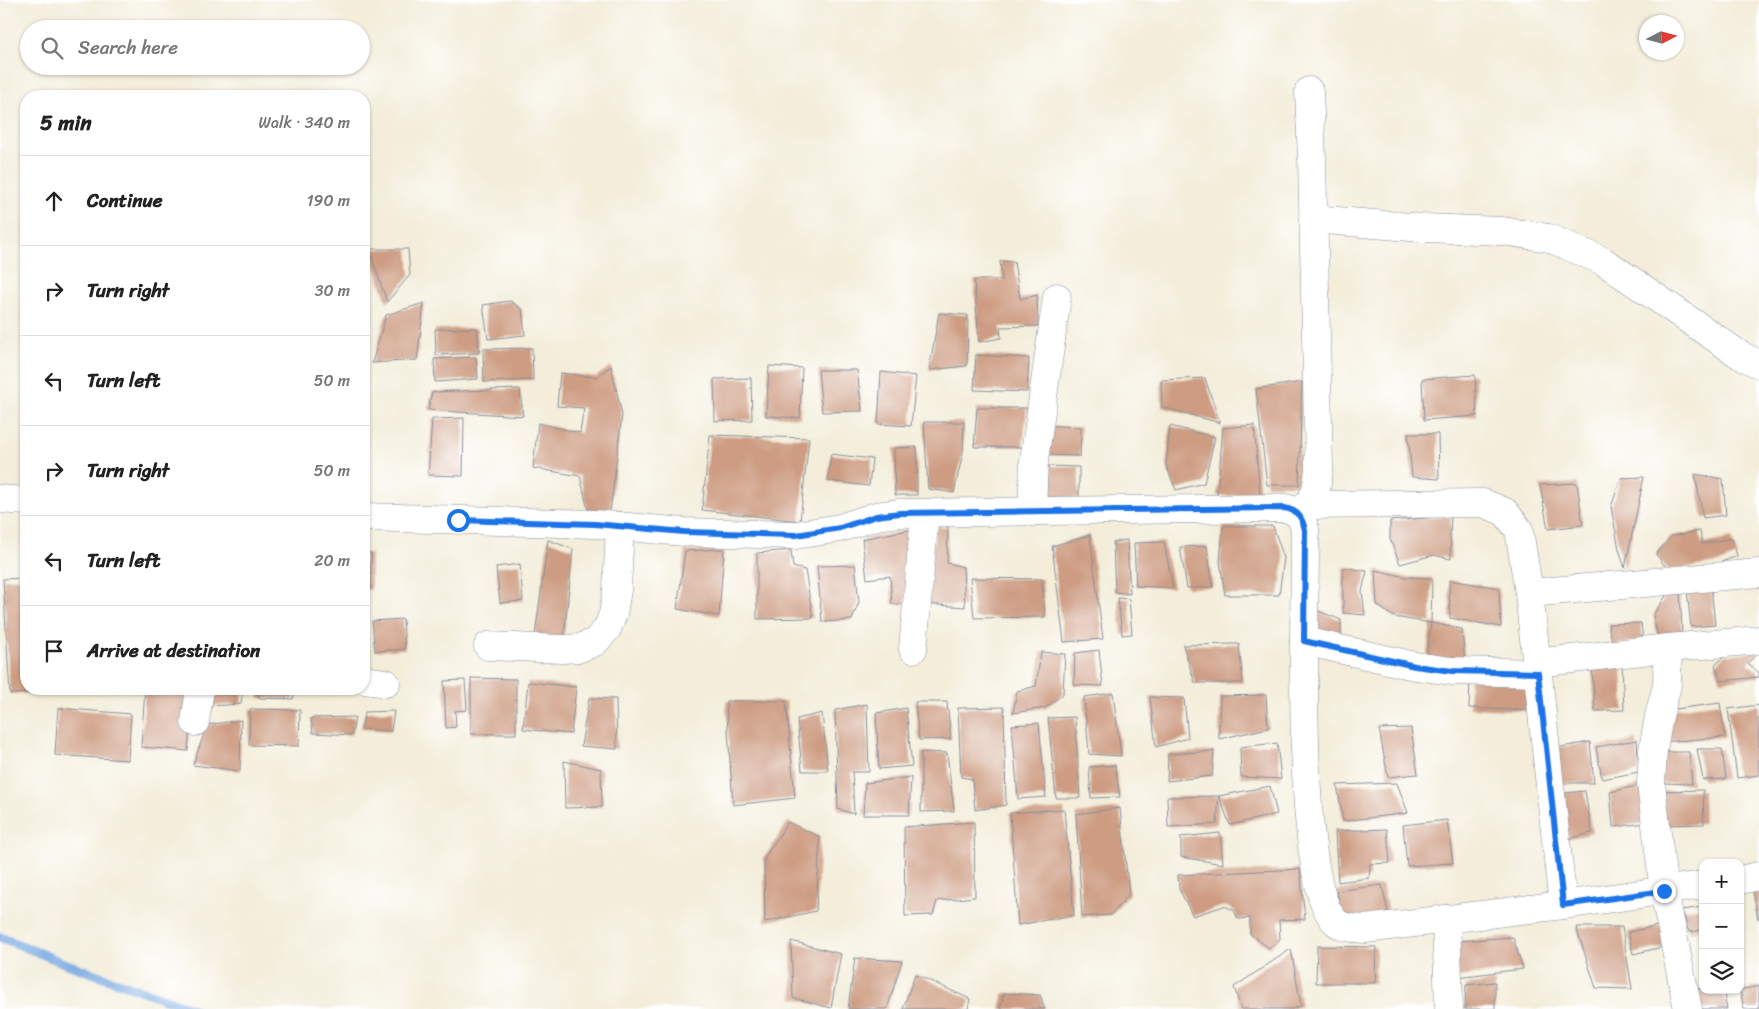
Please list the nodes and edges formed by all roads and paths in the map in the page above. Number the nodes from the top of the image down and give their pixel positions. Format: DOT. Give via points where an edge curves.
graph roads {
  1 [pos="1308,91"];
  2 [pos="1313,219"];
  3 [pos="1057,297"];
  4 [pos="1759,364"];
  5 [pos="0,499"];
  6 [pos="20,501"];
  7 [pos="1303,509"];
  8 [pos="1032,512"];
  9 [pos="925,513"];
  10 [pos="370,518"];
  11 [pos="620,526"];
  12 [pos="1759,573"];
  13 [pos="1529,593"];
  14 [pos="1759,640"];
  15 [pos="1304,641"];
  16 [pos="488,646"];
  17 [pos="1668,648"];
  18 [pos="913,649"];
  19 [pos="1537,668"];
  20 [pos="199,695"];
  21 [pos="195,722"];
  22 [pos="1759,876"];
  23 [pos="1744,879"];
  24 [pos="1699,886"];
  25 [pos="1664,891"];
  26 [pos="1563,905"];
  27 [pos="1446,919"];
  28 [pos="1449,1009"];
  29 [pos="1688,1009"];
  1 -- 2 [label="street"];
  2 -- 4 [label="street" via="1502,231 1549,238 1603,261 1740,355"];
  2 -- 7 [label="street" via="1319,468 1317,490"];
  3 -- 8 [label="street" via="1034,461"];
  5 -- 6 [label="street"];
  7 -- 8 [label="street"];
  7 -- 13 [label="street" via="1483,503 1505,512 1519,530"];
  7 -- 15 [label="street"];
  8 -- 9 [label="street"];
  9 -- 11 [label="street" via="876,516 840,528 796,535"];
  9 -- 18 [label="street"];
  10 -- 11 [label="street"];
  11 -- 16 [label="street" via="613,614 607,629 595,642 580,648 562,649"];
  12 -- 13 [label="street"];
  13 -- 19 [label="street"];
  14 -- 17 [label="street"];
  15 -- 19 [label="street" via="1452,671"];
  15 -- 27 [label="street" via="1310,820 1316,878 1327,911 1346,928 1365,929"];
  17 -- 19 [label="street"];
  17 -- 25 [label="street" via="1667,685 1658,716 1651,784"];
  19 -- 26 [label="street"];
  20 -- 21 [label="street"];
  22 -- 23 [label="street"];
  24 -- 25 [label="street"];
  25 -- 26 [label="street"];
  25 -- 29 [label="street"];
  26 -- 27 [label="street"];
  27 -- 28 [label="street"];
}
